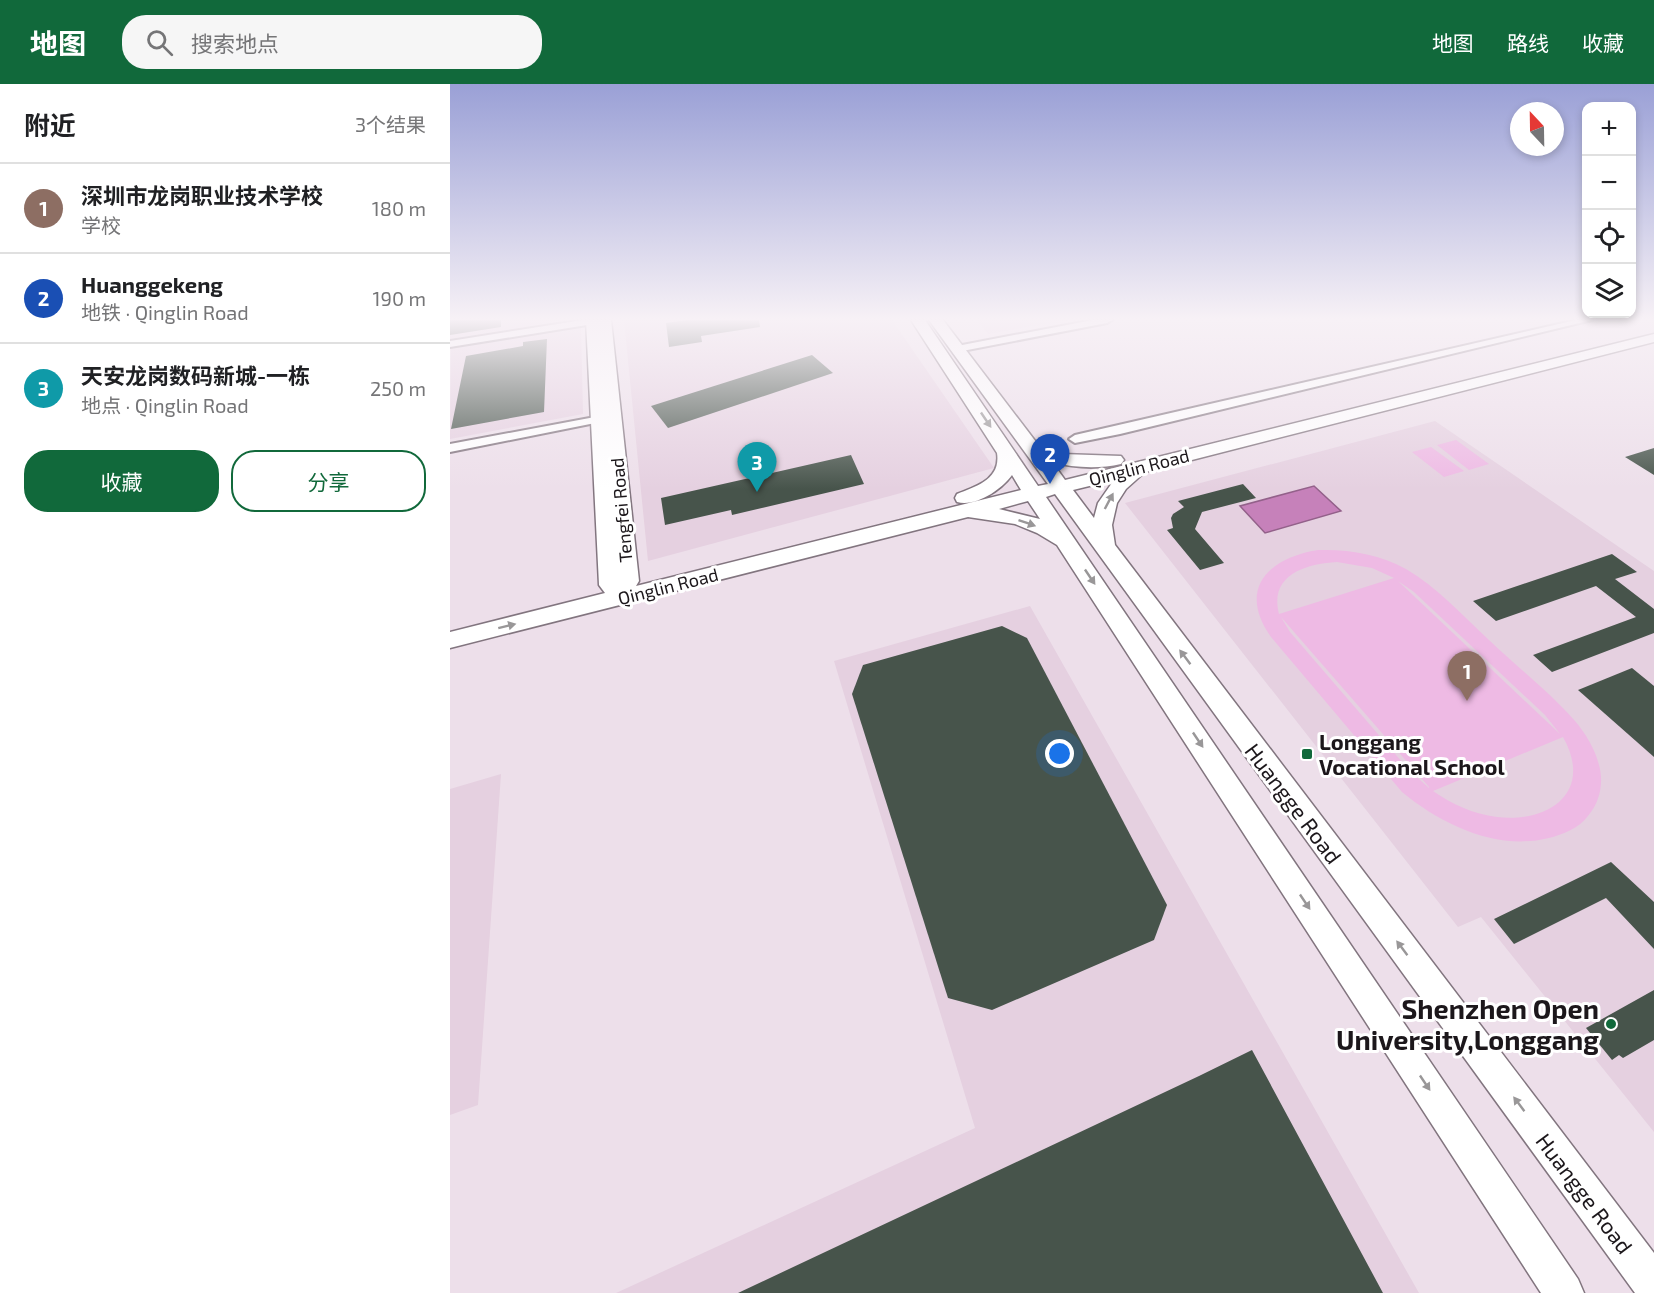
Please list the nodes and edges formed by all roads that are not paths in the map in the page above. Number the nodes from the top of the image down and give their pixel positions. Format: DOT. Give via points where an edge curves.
graph roads {
  1 [pos="603,376"];
  2 [pos="956,376"];
  3 [pos="977,376"];
  4 [pos="1347,376"];
  5 [pos="1478,376"];
  6 [pos="606,418"];
  7 [pos="1075,439"];
  8 [pos="1224,440"];
  9 [pos="1026,443"];
  10 [pos="450,448"];
  11 [pos="1005,448"];
  12 [pos="1115,460"];
  13 [pos="1144,466"];
  14 [pos="1043,485"];
  15 [pos="964,498"];
  16 [pos="949,515"];
  17 [pos="1070,547"];
  18 [pos="1106,550"];
  19 [pos="619,588"];
  20 [pos="450,624"];
  21 [pos="450,640"];
  22 [pos="1654,1286"];
  23 [pos="1564,1293"];
  1 -- 6 [label="main road, Tengfei Road"];
  2 -- 11 [label="main road, Huangge Road, one-way"];
  3 -- 9 [label="main road, Huangge Road"];
  4 -- 7 [label="street"];
  5 -- 8 [label="main road, Qinglin Road"];
  6 -- 10 [label="street"];
  6 -- 19 [label="main road, Tengfei Road"];
  8 -- 12 [label="main road, Qinglin Road"];
  8 -- 13 [label="main road, Qinglin Road"];
  9 -- 12 [label="main road" via="1062,460"];
  9 -- 14 [label="main road, Huangge Road"];
  11 -- 14 [label="main road, Huangge Road"];
  11 -- 15 [label="main road" via="1007,467 1003,476"];
  12 -- 14 [label="main road, Qinglin Road"];
  13 -- 14 [label="main road, Qinglin Road"];
  18 -- 13 [label="main road, one-way" via="1101,522 1108,501 1122,482"];
  14 -- 15 [label="main road, Qinglin Road"];
  14 -- 16 [label="main road, Qinglin Road"];
  14 -- 17 [label="main road, Huangge Road"];
  14 -- 18 [label="main road, Huangge Road"];
  15 -- 19 [label="main road, Qinglin Road"];
  16 -- 17 [label="main road, one-way" via="981,513 1014,518 1046,530"];
  16 -- 19 [label="main road, Qinglin Road"];
  17 -- 23 [label="main road, Huangge Road, one-way"];
  22 -- 18 [label="main road, Huangge Road, one-way"];
  19 -- 20 [label="main road, Qinglin Road"];
  21 -- 19 [label="main road, Qinglin Road, one-way"];
}
